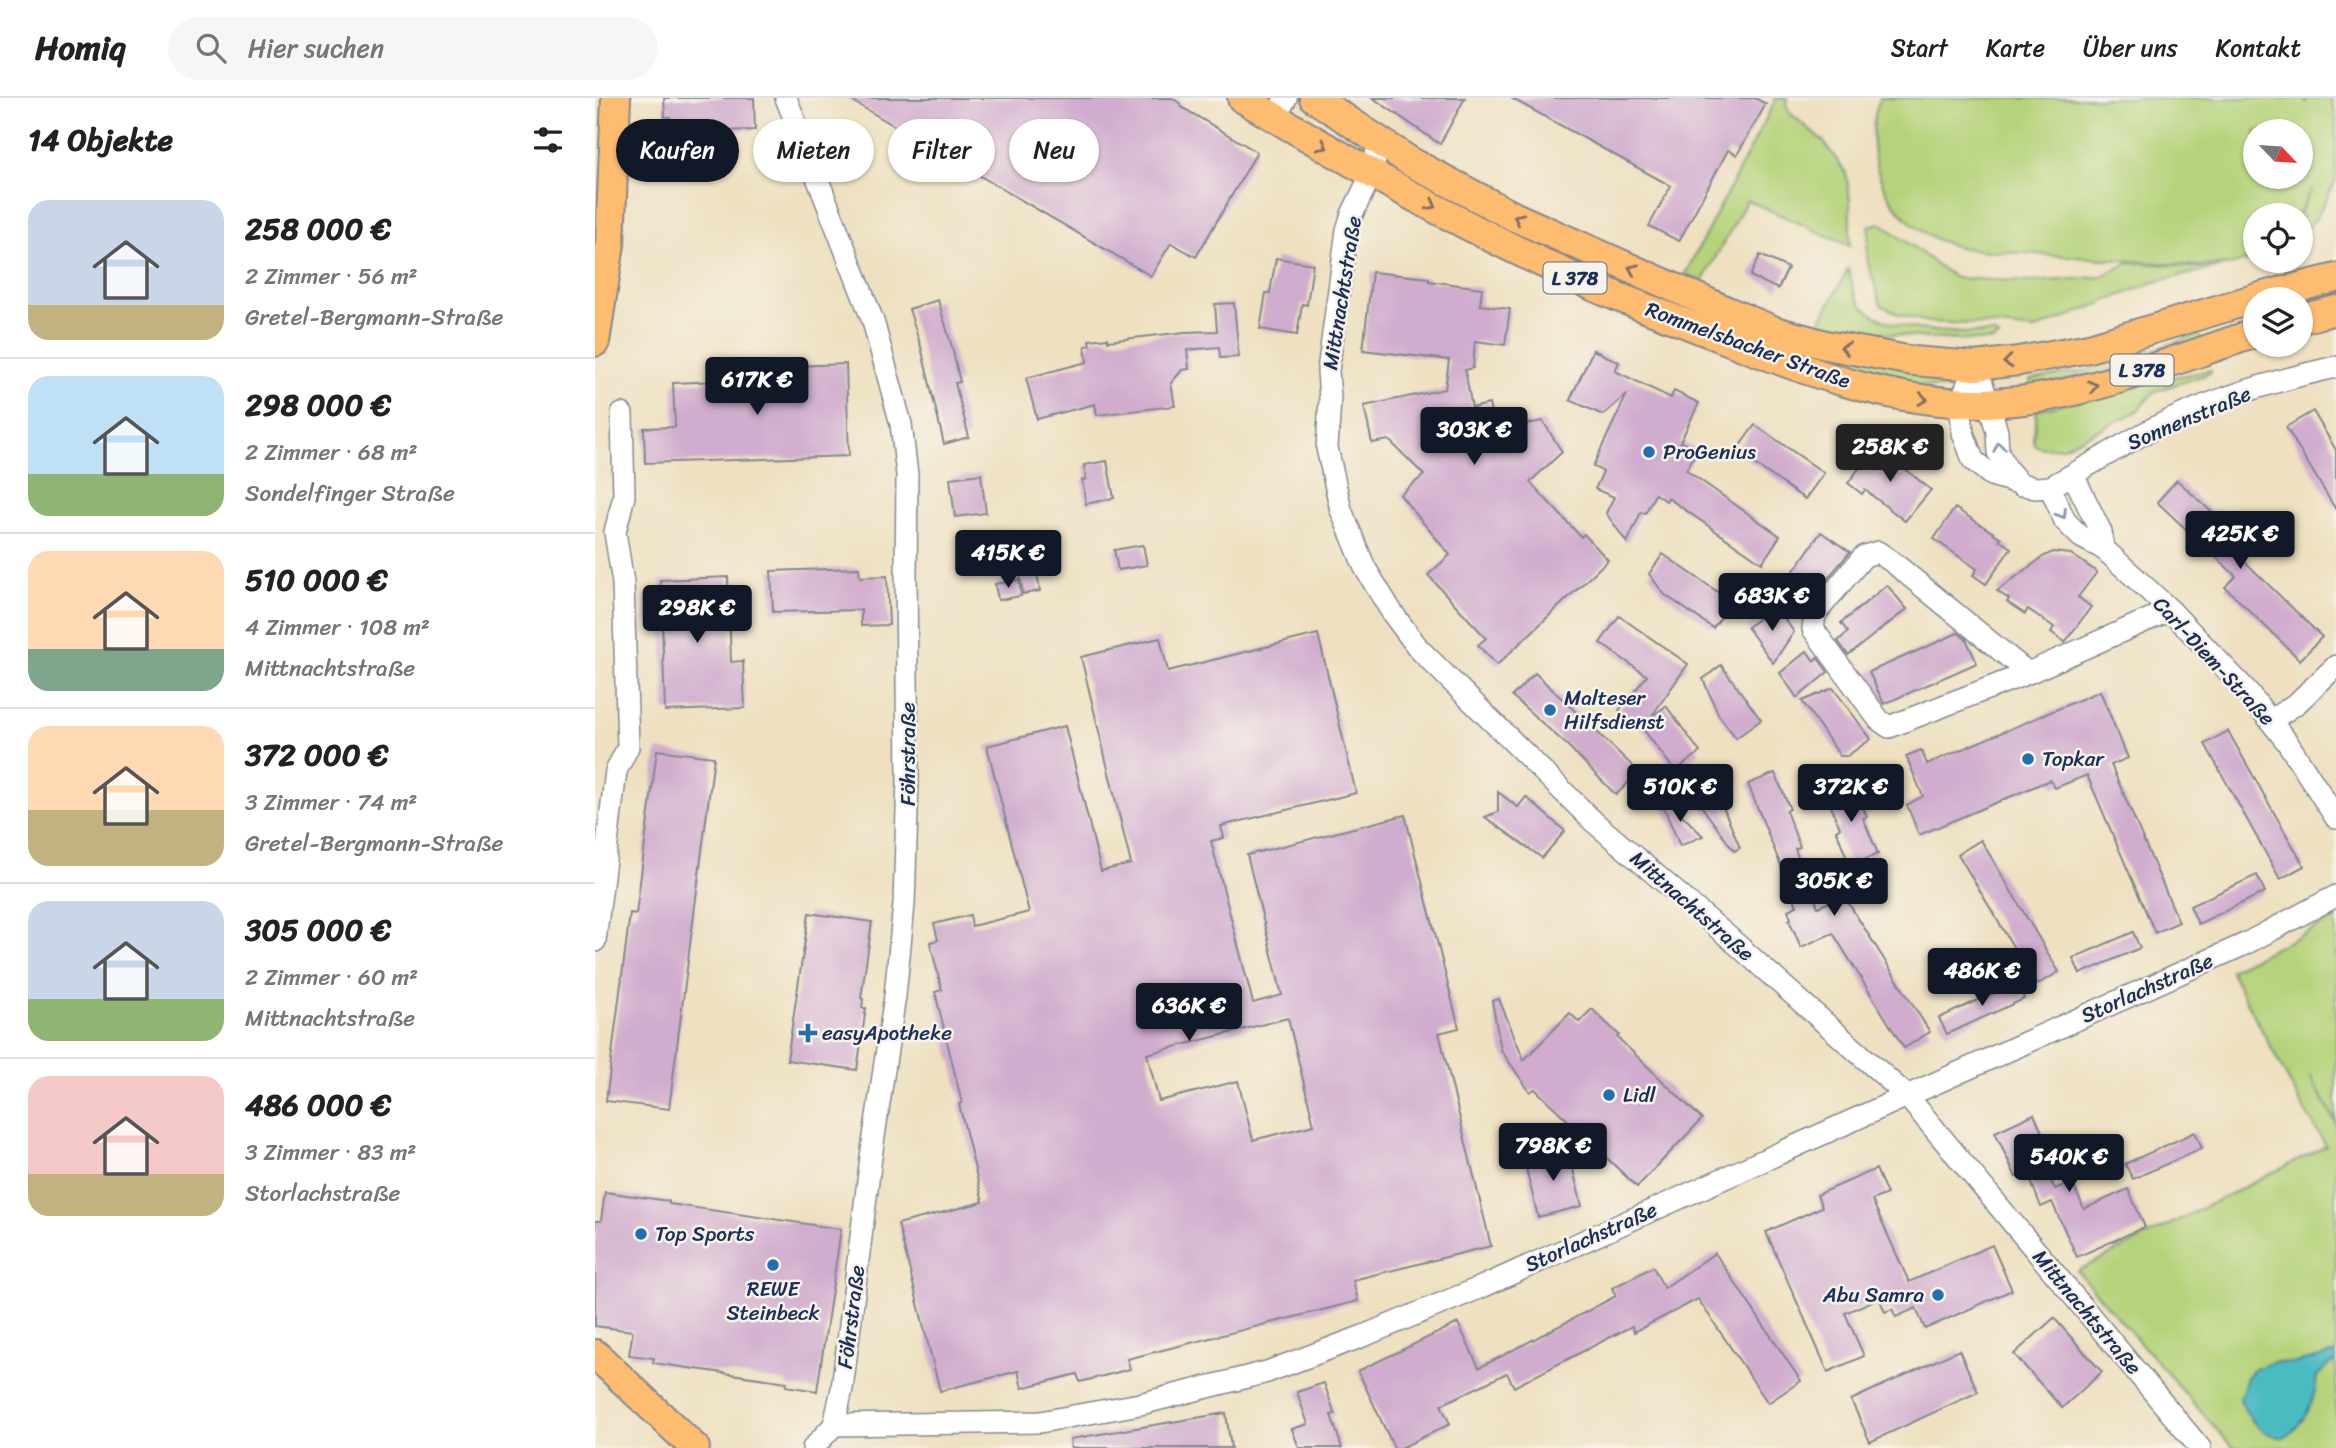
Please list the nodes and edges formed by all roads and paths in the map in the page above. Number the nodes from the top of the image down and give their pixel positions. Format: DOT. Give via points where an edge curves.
graph roads {
  1 [pos="616,98"];
  2 [pos="786,98"];
  3 [pos="1243,98"];
  4 [pos="1314,98"];
  5 [pos="1280,108"];
  6 [pos="1379,142"];
  7 [pos="1372,173"];
  8 [pos="2336,278"];
  9 [pos="2336,310"];
  10 [pos="2313,316"];
  11 [pos="2243,337"];
  12 [pos="595,342"];
  13 [pos="1975,366"];
  14 [pos="2336,367"];
  15 [pos="1960,403"];
  16 [pos="1989,403"];
  17 [pos="622,414"];
  18 [pos="2073,475"];
  19 [pos="2021,485"];
  20 [pos="2050,487"];
  21 [pos="2104,549"];
  22 [pos="2170,610"];
  23 [pos="2336,666"];
  24 [pos="2028,673"];
  25 [pos="2272,720"];
  26 [pos="2336,818"];
  27 [pos="2336,896"];
  28 [pos="595,941"];
  29 [pos="1907,1096"];
  30 [pos="595,1354"];
  31 [pos="834,1425"];
  32 [pos="695,1448"];
  33 [pos="813,1448"];
  34 [pos="2200,1448"];
  1 -- 12 [label="main road" via="612,218"];
  2 -- 31 [label="street, Föhrstraße" via="873,321 901,424 907,475 904,904"];
  3 -- 5 [label="main road, Rommelsbacher Straße / L 378"];
  4 -- 6 [label="main road, Rommelsbacher Straße / L 378"];
  5 -- 7 [label="main road, Rommelsbacher Straße / L 378, one-way"];
  6 -- 7 [label="street, Mittnachtstraße"];
  13 -- 6 [label="main road, Rommelsbacher Straße / L 378, one-way" via="1913,361 1775,331 1515,217"];
  7 -- 15 [label="main road, Rommelsbacher Straße / L 378, one-way" via="1595,288 1829,379 1884,393"];
  7 -- 29 [label="street, Mittnachtstraße" via="1347,230 1328,372 1327,448 1341,510 1365,568 1419,649 1594,822"];
  8 -- 13 [label="main road, Rommelsbacher Straße / L 378, one-way" via="2089,348"];
  9 -- 10 [label="main road"];
  16 -- 11 [label="main road, Rommelsbacher Straße / L 378, one-way" via="2091,388"];
  13 -- 15 [label="street"];
  13 -- 16 [label="street"];
  14 -- 18 [label="street, Sonnenstraße" via="2293,377 2176,418"];
  15 -- 16 [label="main road, Rommelsbacher Straße / L 378"];
  15 -- 19 [label="street" via="1963,433 1973,460 1991,475"];
  19 -- 16 [label="street, one-way" via="1998,452"];
  17 -- 28 [label="street" via="624,496 615,532 623,583 628,747 616,771"];
  18 -- 20 [label="street, Sonnenstraße"];
  18 -- 21 [label="street, Carl-Diem-Straße" via="2101,532"];
  19 -- 20 [label="street"];
  20 -- 21 [label="street, Carl-Diem-Straße, one-way" via="2065,522"];
  21 -- 22 [label="street, Carl-Diem-Straße"];
  22 -- 24 [label="street"];
  22 -- 25 [label="street, Carl-Diem-Straße"];
  23 -- 25 [label="street"];
  24 -- 24 [label="street" via="1889,727 1879,720 1813,629 1815,614 1864,556 1878,552"];
  25 -- 26 [label="street, Carl-Diem-Straße"];
  27 -- 29 [label="street, Storlachstraße" via="2245,944"];
  29 -- 31 [label="street, Storlachstraße" via="1484,1286 1267,1372 1140,1404 1040,1422"];
  29 -- 34 [label="street, Mittnachtstraße"];
  30 -- 32 [label="main road"];
  31 -- 33 [label="street"];
}
